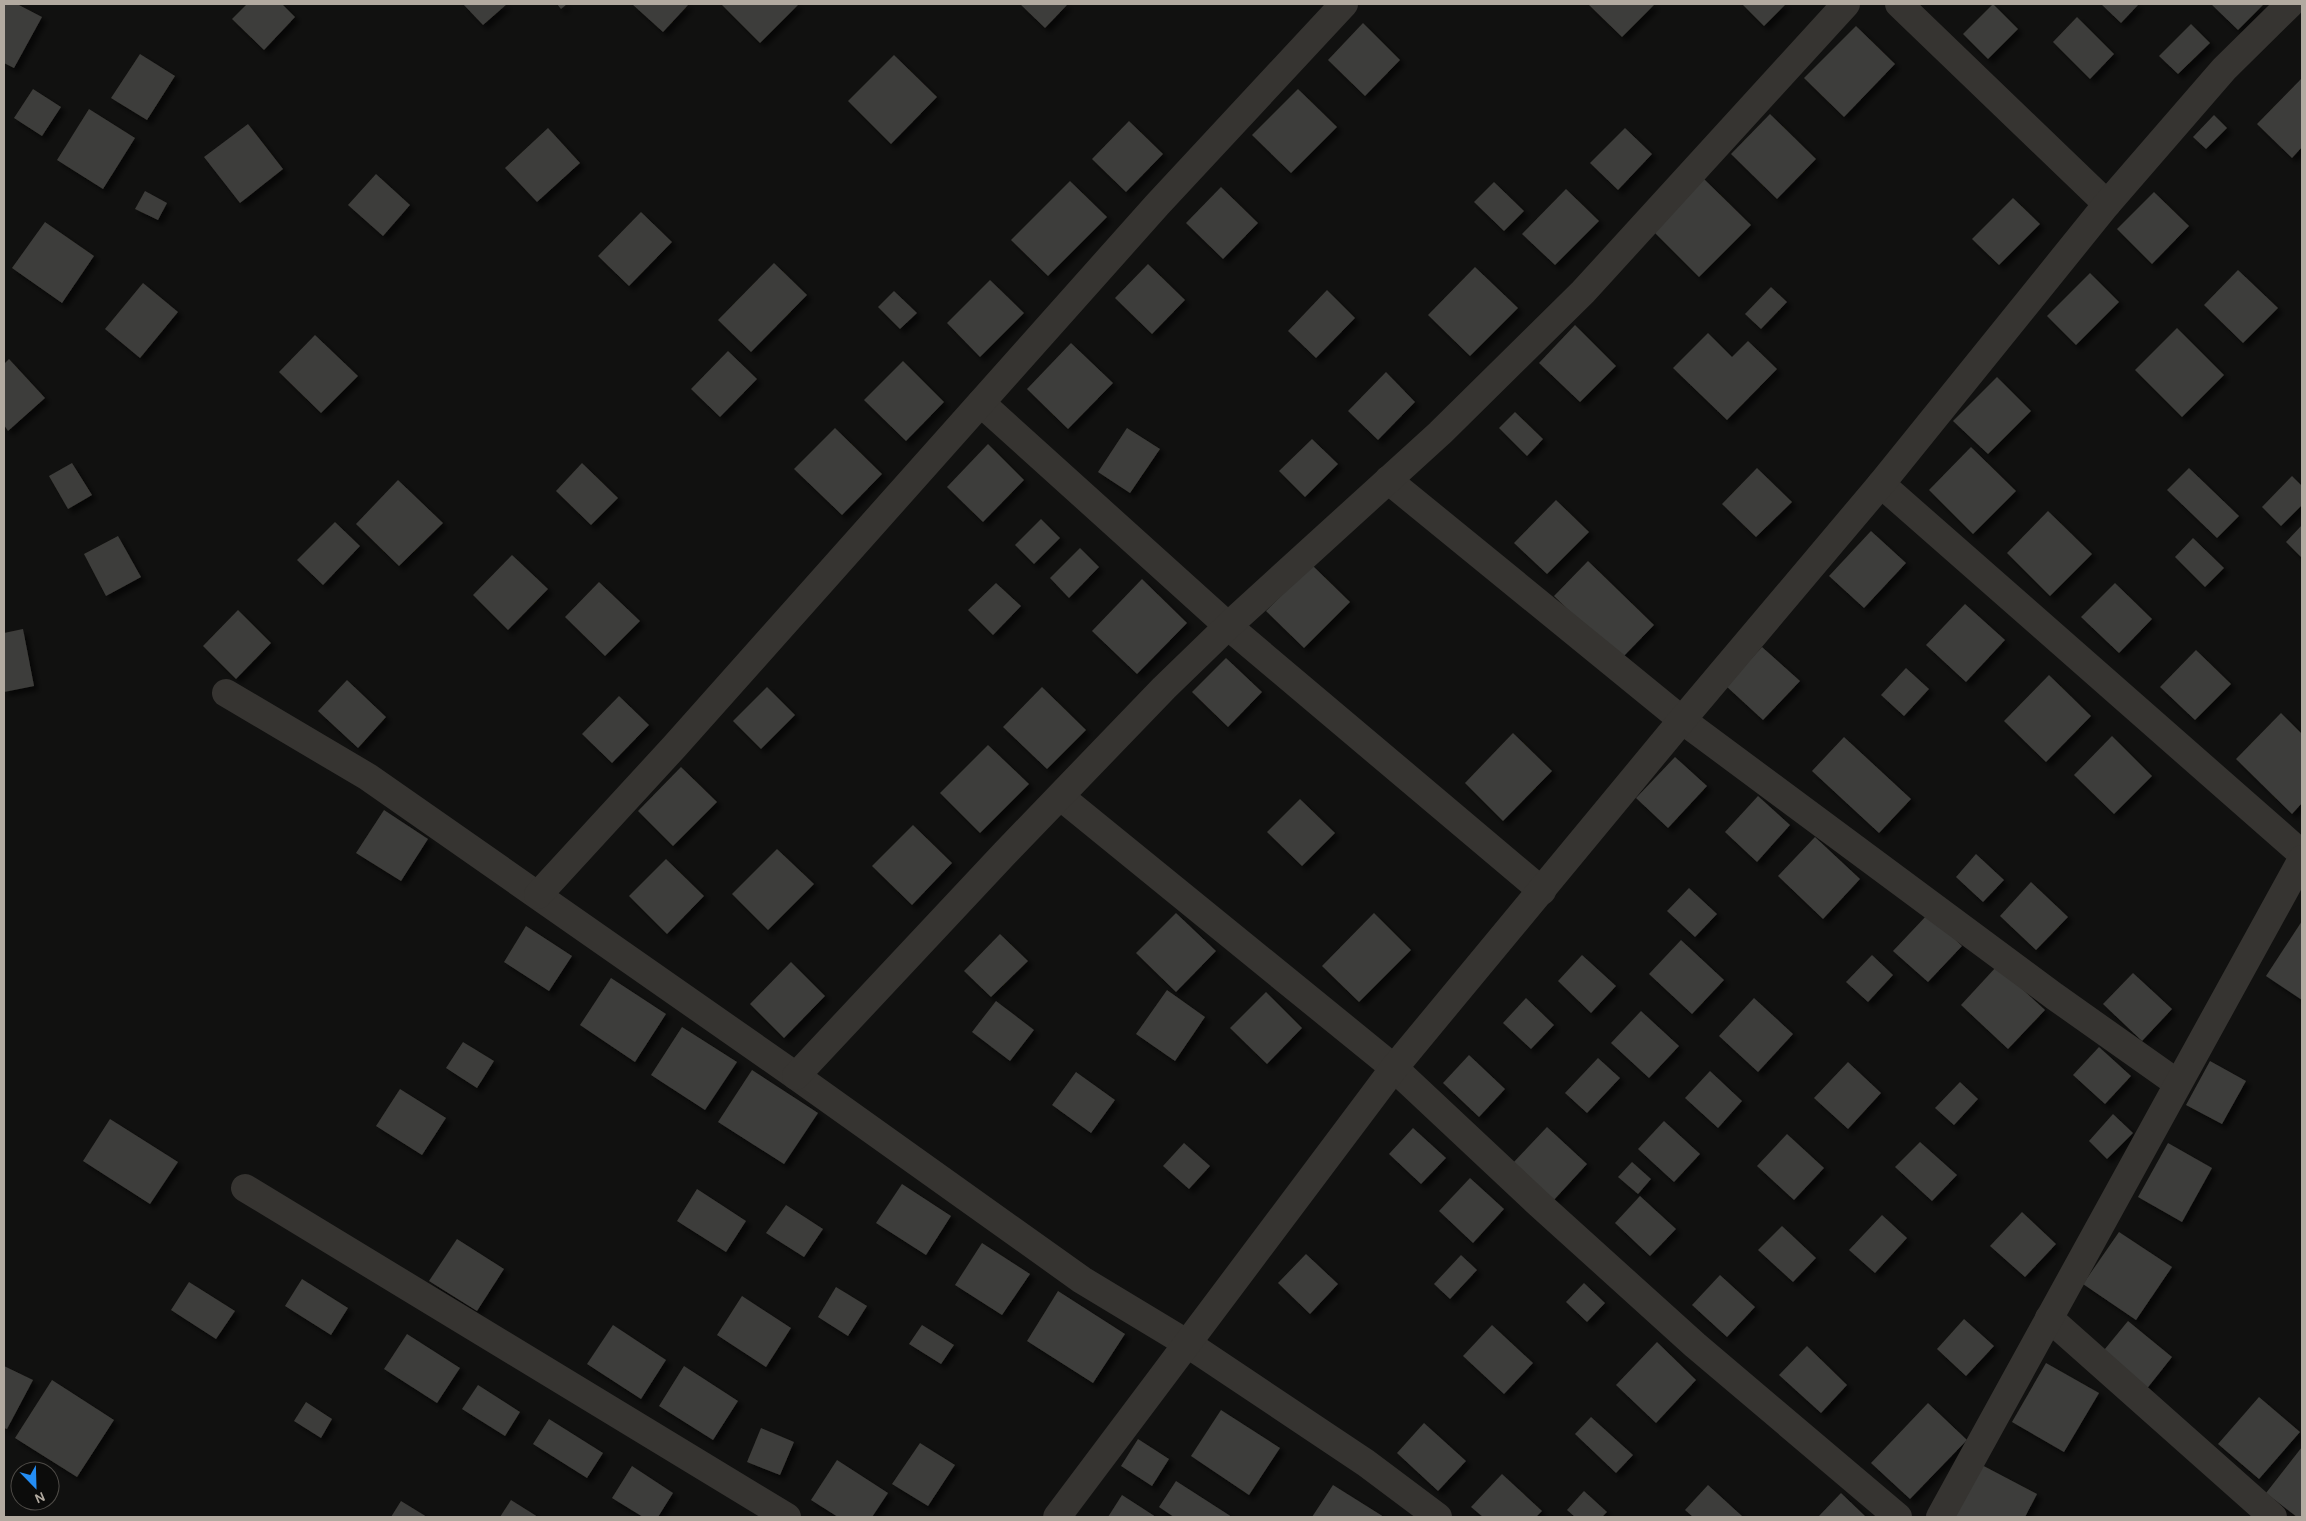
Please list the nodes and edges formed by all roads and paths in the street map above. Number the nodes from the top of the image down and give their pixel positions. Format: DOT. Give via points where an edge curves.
graph roads {
  1 [pos="1344,4"];
  2 [pos="1846,4"];
  3 [pos="1899,4"];
  4 [pos="2290,4"];
  5 [pos="2107,204"];
  6 [pos="981,403"];
  7 [pos="1388,480"];
  8 [pos="1881,484"];
  9 [pos="1228,626"];
  10 [pos="226,693"];
  11 [pos="1682,720"];
  12 [pos="1061,797"];
  13 [pos="2302,854"];
  14 [pos="2302,858"];
  15 [pos="1542,891"];
  16 [pos="538,895"];
  17 [pos="1394,1068"];
  18 [pos="796,1076"];
  19 [pos="2177,1083"];
  20 [pos="245,1188"];
  21 [pos="2049,1318"];
  22 [pos="1188,1344"];
  23 [pos="787,1517"];
  24 [pos="1057,1517"];
  25 [pos="1438,1517"];
  26 [pos="1898,1517"];
  27 [pos="1940,1517"];
  28 [pos="2273,1517"];
  1 -- 6 [label="street" via="1157,205"];
  2 -- 7 [label="street" via="1583,292 1440,434"];
  3 -- 5 [label="street"];
  4 -- 5 [label="street" via="2224,69"];
  5 -- 8 [label="street"];
  6 -- 9 [label="street"];
  6 -- 16 [label="street"];
  7 -- 9 [label="street"];
  7 -- 11 [label="street"];
  8 -- 11 [label="street"];
  8 -- 13 [label="street"];
  9 -- 12 [label="street"];
  9 -- 15 [label="street"];
  10 -- 16 [label="street" via="368,777"];
  11 -- 15 [label="street"];
  11 -- 19 [label="street" via="2054,996"];
  12 -- 17 [label="street"];
  12 -- 18 [label="street"];
  14 -- 19 [label="street"];
  15 -- 17 [label="street"];
  16 -- 18 [label="street"];
  17 -- 22 [label="street"];
  17 -- 26 [label="street" via="1695,1345"];
  18 -- 22 [label="street" via="1082,1280"];
  19 -- 21 [label="street"];
  20 -- 23 [label="street"];
  21 -- 27 [label="street"];
  21 -- 28 [label="street"];
  22 -- 24 [label="street"];
  22 -- 25 [label="street" via="1366,1463"];
}
